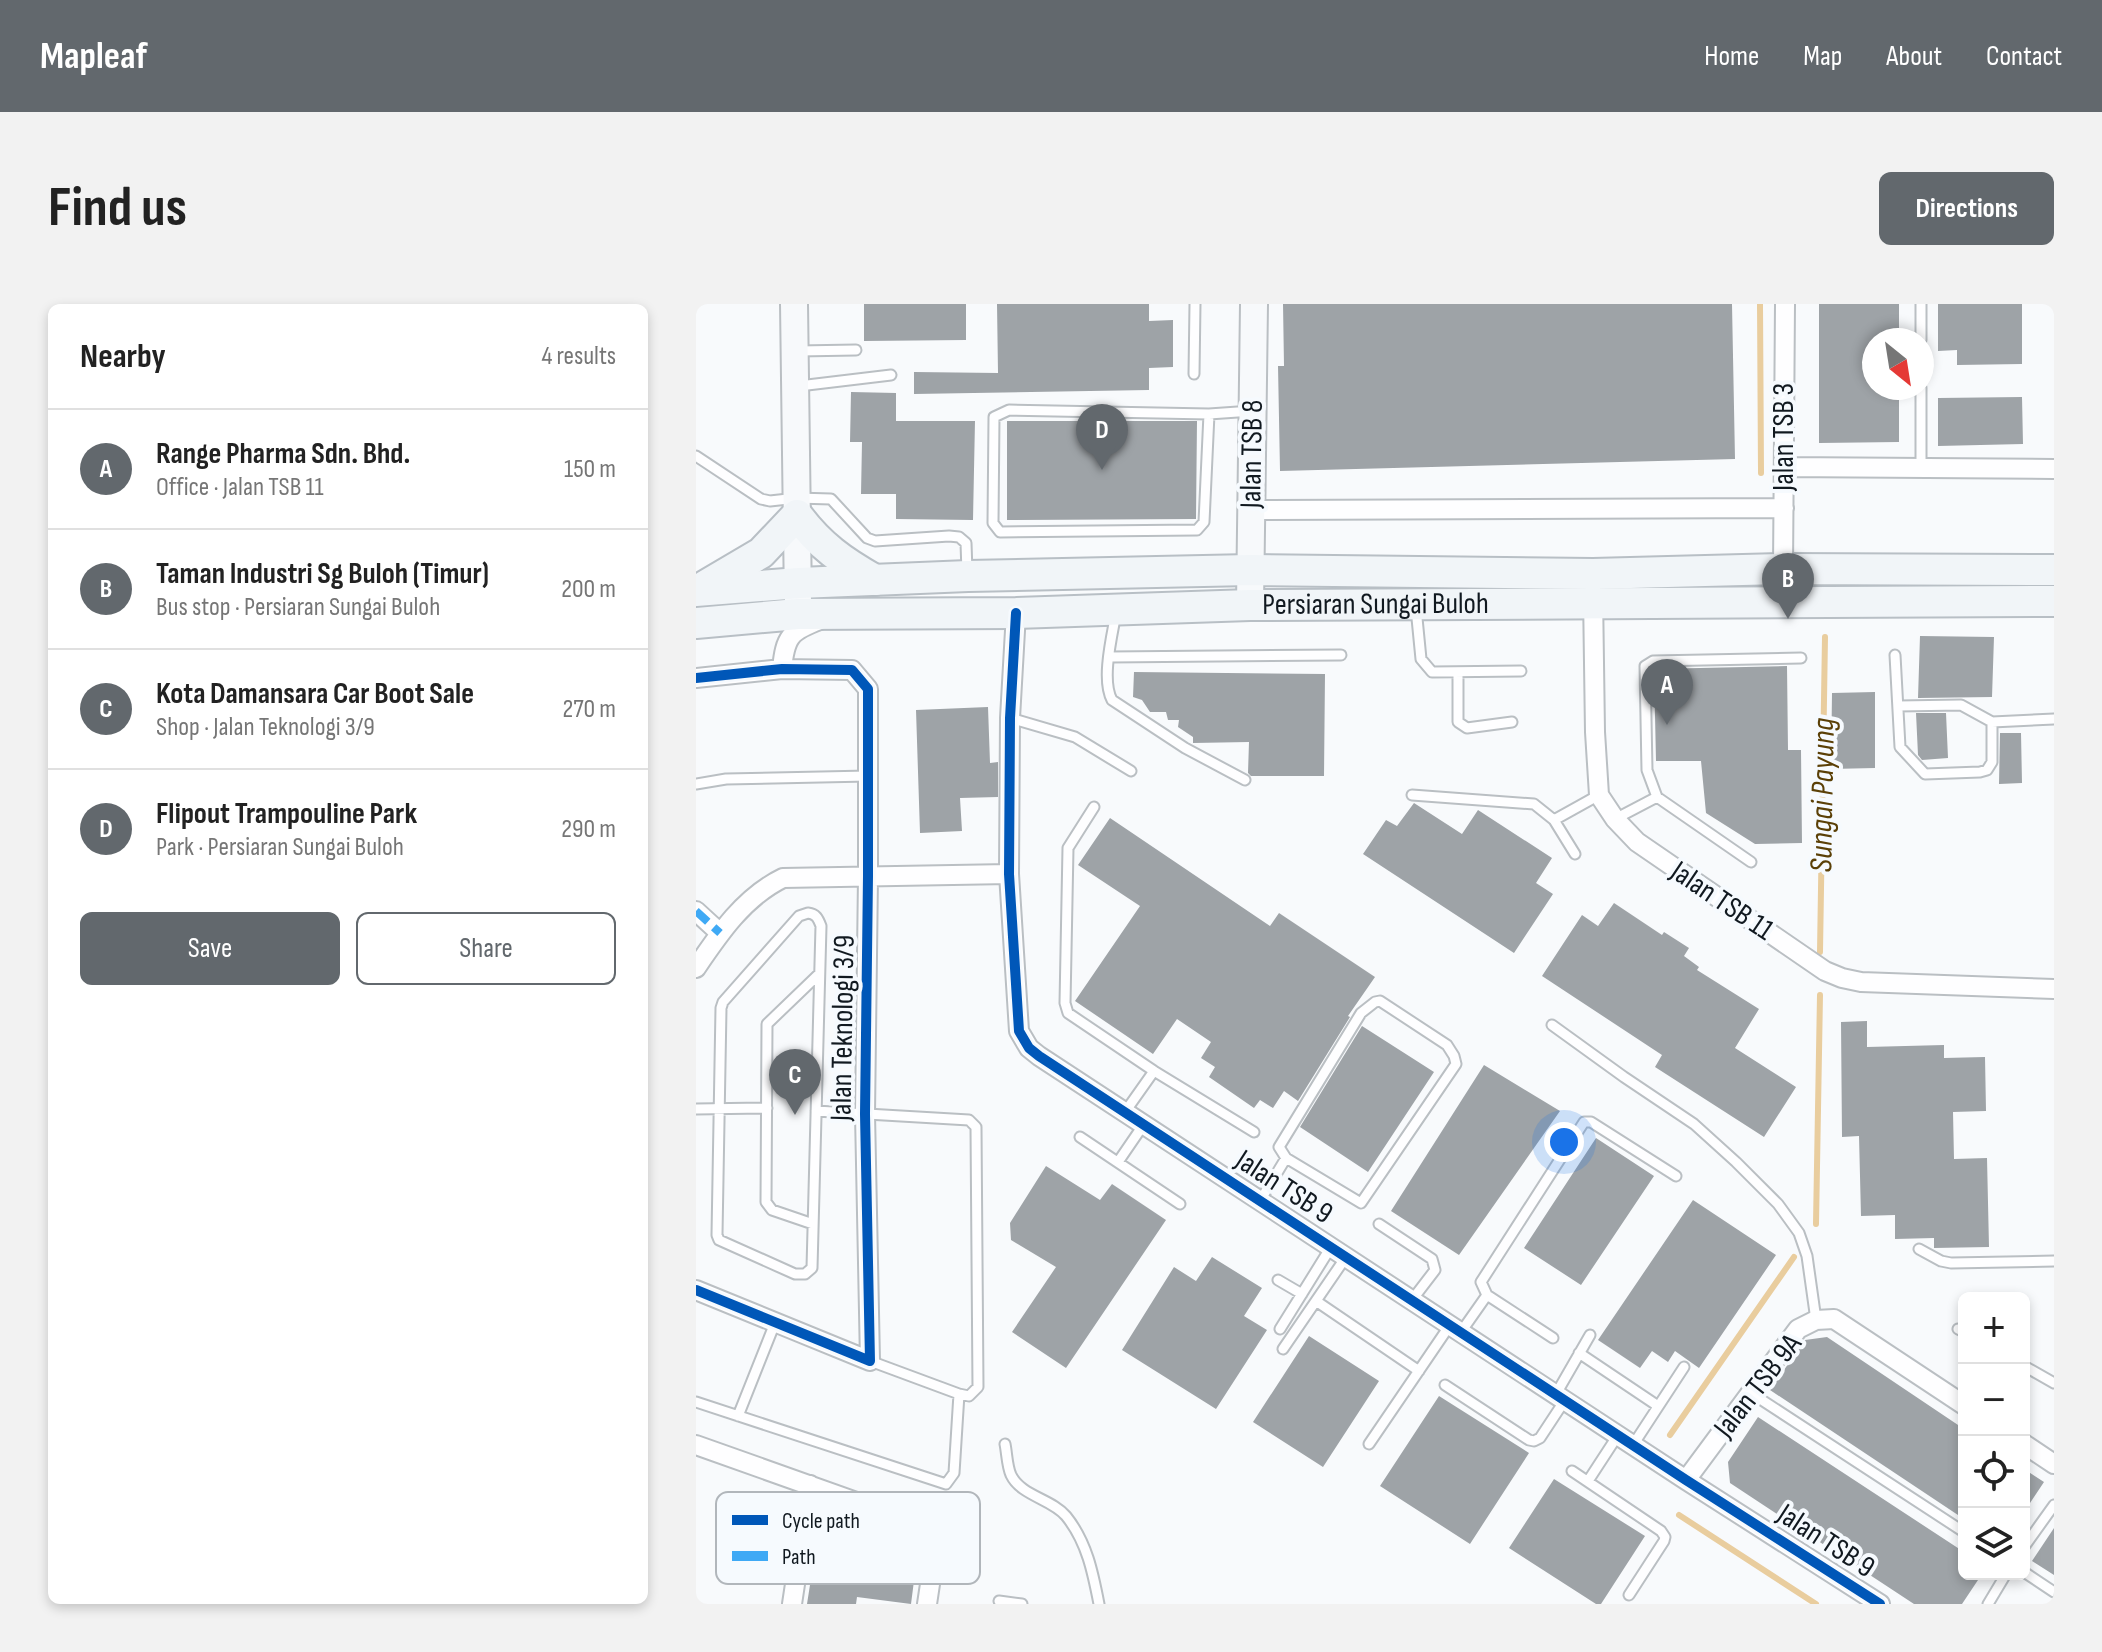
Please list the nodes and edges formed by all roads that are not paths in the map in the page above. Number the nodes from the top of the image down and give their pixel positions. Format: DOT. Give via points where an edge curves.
graph roads {
  1 [pos="794,304"];
  2 [pos="1195,304"];
  3 [pos="1254,304"];
  4 [pos="1785,304"];
  5 [pos="1921,304"];
  6 [pos="1921,328"];
  7 [pos="856,350"];
  8 [pos="795,351"];
  9 [pos="1194,374"];
  10 [pos="891,375"];
  11 [pos="795,386"];
  12 [pos="1921,400"];
  13 [pos="1252,411"];
  14 [pos="1209,414"];
  15 [pos="696,456"];
  16 [pos="1784,467"];
  17 [pos="1921,468"];
  18 [pos="2054,469"];
  19 [pos="797,507"];
  20 [pos="1784,508"];
  21 [pos="1251,510"];
  22 [pos="1783,569"];
  23 [pos="1250,570"];
  24 [pos="2054,570"];
  25 [pos="1593,574"];
  26 [pos="968,576"];
  27 [pos="875,580"];
  28 [pos="799,583"];
  29 [pos="696,591"];
  30 [pos="2054,601"];
  31 [pos="1593,604"];
  32 [pos="1250,605"];
  33 [pos="1415,605"];
  34 [pos="1116,610"];
  35 [pos="841,613"];
  36 [pos="1016,613"];
  37 [pos="798,614"];
  38 [pos="696,623"];
  39 [pos="1341,655"];
  40 [pos="1895,655"];
  41 [pos="1110,657"];
  42 [pos="1801,658"];
  43 [pos="782,669"];
  44 [pos="1521,671"];
  45 [pos="1458,672"];
  46 [pos="696,678"];
  47 [pos="1898,706"];
  48 [pos="1010,718"];
  49 [pos="2054,719"];
  50 [pos="1512,722"];
  51 [pos="1992,722"];
  52 [pos="1131,771"];
  53 [pos="868,776"];
  54 [pos="1245,780"];
  55 [pos="696,784"];
  56 [pos="1412,795"];
  57 [pos="1599,795"];
  58 [pos="1657,797"];
  59 [pos="1094,807"];
  60 [pos="1615,819"];
  61 [pos="1554,820"];
  62 [pos="1575,854"];
  63 [pos="1751,862"];
  64 [pos="1009,874"];
  65 [pos="868,876"];
  66 [pos="696,911"];
  67 [pos="720,933"];
  68 [pos="696,968"];
  69 [pos="819,974"];
  70 [pos="2054,989"];
  71 [pos="1552,1025"];
  72 [pos="1154,1071"];
  73 [pos="767,1108"];
  74 [pos="696,1109"];
  75 [pos="719,1109"];
  76 [pos="816,1111"];
  77 [pos="1125,1112"];
  78 [pos="865,1114"];
  79 [pos="1144,1124"];
  80 [pos="1254,1132"];
  81 [pos="1080,1137"];
  82 [pos="1286,1158"];
  83 [pos="1118,1162"];
  84 [pos="1676,1176"];
  85 [pos="1260,1201"];
  86 [pos="1180,1204"];
  87 [pos="813,1224"];
  88 [pos="1379,1224"];
  89 [pos="1919,1249"];
  90 [pos="1338,1252"];
  91 [pos="2054,1261"];
  92 [pos="1278,1280"];
  93 [pos="696,1290"];
  94 [pos="1302,1294"];
  95 [pos="1487,1295"];
  96 [pos="1412,1300"];
  97 [pos="1316,1301"];
  98 [pos="1816,1320"];
  99 [pos="775,1323"];
  100 [pos="1280,1329"];
  101 [pos="1455,1329"];
  102 [pos="1590,1335"];
  103 [pos="1553,1338"];
  104 [pos="1283,1349"];
  105 [pos="1579,1353"];
  106 [pos="870,1361"];
  107 [pos="1684,1367"];
  108 [pos="2030,1369"];
  109 [pos="1419,1371"];
  110 [pos="2054,1383"];
  111 [pos="1445,1385"];
  112 [pos="1751,1393"];
  113 [pos="959,1394"];
  114 [pos="1560,1397"];
  115 [pos="1958,1401"];
  116 [pos="696,1402"];
  117 [pos="1658,1406"];
  118 [pos="738,1416"];
  119 [pos="1625,1440"];
  120 [pos="1005,1444"];
  121 [pos="1369,1444"];
  122 [pos="696,1445"];
  123 [pos="2030,1448"];
  124 [pos="2054,1464"];
  125 [pos="1572,1471"];
  126 [pos="1686,1480"];
  127 [pos="1588,1481"];
  128 [pos="810,1485"];
  129 [pos="809,1492"];
  130 [pos="829,1492"];
  131 [pos="2054,1505"];
  132 [pos="1958,1528"];
  133 [pos="2030,1539"];
  134 [pos="2030,1576"];
  135 [pos="2002,1580"];
  136 [pos="795,1584"];
  137 [pos="930,1584"];
  138 [pos="2054,1592"];
  139 [pos="1629,1595"];
  140 [pos="999,1601"];
  141 [pos="792,1604"];
  142 [pos="927,1604"];
  143 [pos="1022,1604"];
  144 [pos="1099,1604"];
  145 [pos="1880,1604"];
  146 [pos="1988,1604"];
  1 -- 8 [label="street"];
  2 -- 9 [label="lane"];
  3 -- 13 [label="street, Jalan TSB 8"];
  4 -- 16 [label="street, Jalan TSB 3"];
  5 -- 6 [label="lane"];
  7 -- 8 [label="lane"];
  8 -- 11 [label="street"];
  10 -- 11 [label="lane"];
  11 -- 19 [label="street"];
  12 -- 17 [label="lane"];
  13 -- 14 [label="lane"];
  13 -- 21 [label="street, Jalan TSB 8"];
  14 -- 14 [label="lane" via="1001,413 994,417 993,523 1000,532 1197,530 1204,522"];
  15 -- 19 [label="lane" via="761,499"];
  16 -- 17 [label="street"];
  16 -- 20 [label="street, Jalan TSB 3"];
  17 -- 18 [label="street"];
  19 -- 26 [label="lane" via="831,499 875,541 959,537 966,543"];
  19 -- 27 [label="main road" via="828,551"];
  19 -- 28 [label="street"];
  19 -- 29 [label="main road" via="761,553"];
  20 -- 21 [label="street"];
  20 -- 22 [label="street, Jalan TSB 3"];
  21 -- 23 [label="street, Jalan TSB 8"];
  22 -- 24 [label="main road, Persiaran Sungai Buloh"];
  22 -- 25 [label="main road, Persiaran Sungai Buloh"];
  23 -- 25 [label="main road, Persiaran Sungai Buloh"];
  23 -- 26 [label="main road, Persiaran Sungai Buloh"];
  23 -- 32 [label="street, Jalan TSB 8"];
  25 -- 31 [label="street"];
  26 -- 27 [label="main road, Persiaran Sungai Buloh"];
  27 -- 28 [label="main road, Persiaran Sungai Buloh"];
  28 -- 29 [label="main road, Persiaran Sungai Buloh"];
  28 -- 37 [label="street"];
  30 -- 31 [label="main road, Persiaran Sungai Buloh"];
  31 -- 33 [label="main road, Persiaran Sungai Buloh"];
  31 -- 57 [label="street"];
  32 -- 33 [label="main road, Persiaran Sungai Buloh"];
  32 -- 34 [label="main road, Persiaran Sungai Buloh"];
  33 -- 45 [label="lane" via="1421,659 1432,672"];
  34 -- 36 [label="main road, Persiaran Sungai Buloh"];
  34 -- 41 [label="lane"];
  35 -- 36 [label="main road, Persiaran Sungai Buloh"];
  35 -- 37 [label="main road, Persiaran Sungai Buloh"];
  35 -- 43 [label="street" via="796,630 784,649"];
  36 -- 48 [label="street, Jalan TSB 9"];
  37 -- 38 [label="main road, Persiaran Sungai Buloh"];
  39 -- 41 [label="lane"];
  40 -- 47 [label="lane"];
  41 -- 54 [label="lane" via="1106,679 1112,700"];
  42 -- 58 [label="lane" via="1653,661 1645,666 1647,770"];
  43 -- 46 [label="street, Jalan Teknologi 3/9"];
  43 -- 53 [label="street, Jalan Teknologi 3/9" via="852,670 862,680 868,689"];
  44 -- 45 [label="lane"];
  45 -- 50 [label="lane" via="1458,722 1467,728"];
  47 -- 51 [label="lane" via="1961,705"];
  47 -- 51 [label="lane" via="1900,747 1925,774 1987,770 1992,762"];
  48 -- 52 [label="lane" via="1075,737"];
  48 -- 64 [label="street, Jalan TSB 9"];
  49 -- 51 [label="lane"];
  53 -- 55 [label="lane"];
  53 -- 65 [label="street, Jalan Teknologi 3/9"];
  56 -- 61 [label="lane" via="1534,804"];
  57 -- 60 [label="street, Jalan TSB 11"];
  57 -- 61 [label="lane"];
  58 -- 60 [label="lane"];
  58 -- 63 [label="lane"];
  59 -- 72 [label="lane" via="1068,848 1065,1003 1068,1013"];
  60 -- 70 [label="street, Jalan TSB 11" via="1637,842 1842,978"];
  61 -- 62 [label="lane"];
  64 -- 65 [label="street"];
  64 -- 77 [label="street, Jalan TSB 9" via="1019,1031 1039,1056"];
  65 -- 67 [label="street" via="783,878"];
  65 -- 78 [label="street, Jalan Teknologi 3/9"];
  66 -- 67 [label="street"];
  67 -- 68 [label="street"];
  69 -- 73 [label="lane" via="767,1024"];
  69 -- 75 [label="lane" via="821,926 808,913 799,916 723,1002"];
  69 -- 76 [label="lane"];
  71 -- 98 [label="lane" via="1694,1124 1778,1204 1799,1233 1807,1256"];
  72 -- 77 [label="lane"];
  72 -- 80 [label="lane"];
  73 -- 75 [label="lane"];
  73 -- 87 [label="lane" via="766,1202 772,1210"];
  74 -- 75 [label="lane"];
  75 -- 87 [label="lane" via="719,1240 805,1274 812,1268"];
  76 -- 78 [label="lane"];
  76 -- 87 [label="lane"];
  77 -- 79 [label="street, Jalan TSB 9"];
  78 -- 106 [label="street, Jalan Teknologi 3/9"];
  78 -- 113 [label="lane" via="969,1120 976,1127 978,1387 969,1396"];
  79 -- 83 [label="lane"];
  79 -- 85 [label="street, Jalan TSB 9"];
  81 -- 83 [label="lane"];
  82 -- 82 [label="lane" via="1279,1147 1361,1013 1375,1002 1447,1045 1456,1064 1361,1203"];
  82 -- 85 [label="lane"];
  83 -- 86 [label="lane"];
  84 -- 95 [label="lane" via="1584,1122 1481,1282"];
  85 -- 90 [label="street, Jalan TSB 9"];
  88 -- 96 [label="lane" via="1435,1264"];
  89 -- 91 [label="lane" via="1951,1263"];
  90 -- 94 [label="lane"];
  90 -- 96 [label="street, Jalan TSB 9"];
  90 -- 97 [label="lane"];
  92 -- 94 [label="lane"];
  93 -- 99 [label="street"];
  94 -- 100 [label="lane"];
  95 -- 101 [label="lane"];
  95 -- 103 [label="lane"];
  96 -- 101 [label="street, Jalan TSB 9"];
  97 -- 104 [label="lane"];
  97 -- 109 [label="lane"];
  98 -- 112 [label="street, Jalan TSB 9A" via="1798,1329"];
  98 -- 115 [label="street, Jalan TSB 9A" via="1834,1319"];
  99 -- 106 [label="street"];
  99 -- 118 [label="lane"];
  101 -- 109 [label="lane"];
  101 -- 114 [label="street, Jalan TSB 9"];
  102 -- 105 [label="lane"];
  105 -- 114 [label="lane"];
  105 -- 117 [label="lane"];
  106 -- 113 [label="lane"];
  107 -- 117 [label="lane"];
  108 -- 110 [label="lane"];
  109 -- 121 [label="lane"];
  111 -- 114 [label="lane" via="1534,1441"];
  112 -- 126 [label="street, Jalan TSB 9A"];
  112 -- 132 [label="lane"];
  113 -- 118 [label="lane" via="954,1473 946,1484"];
  114 -- 119 [label="street, Jalan TSB 9"];
  116 -- 118 [label="lane"];
  117 -- 119 [label="lane"];
  119 -- 126 [label="street, Jalan TSB 9"];
  119 -- 127 [label="lane"];
  120 -- 144 [label="lane" via="1017,1484 1066,1516 1085,1548"];
  122 -- 128 [label="street"];
  123 -- 124 [label="street"];
  125 -- 127 [label="lane"];
  126 -- 145 [label="street, Jalan TSB 9"];
  127 -- 139 [label="lane" via="1665,1537"];
  128 -- 129 [label="street"];
  128 -- 130 [label="street"];
  131 -- 133 [label="lane"];
  134 -- 138 [label="lane"];
  135 -- 146 [label="lane"];
  136 -- 141 [label="street"];
  137 -- 142 [label="street"];
  140 -- 143 [label="lane"];
}
